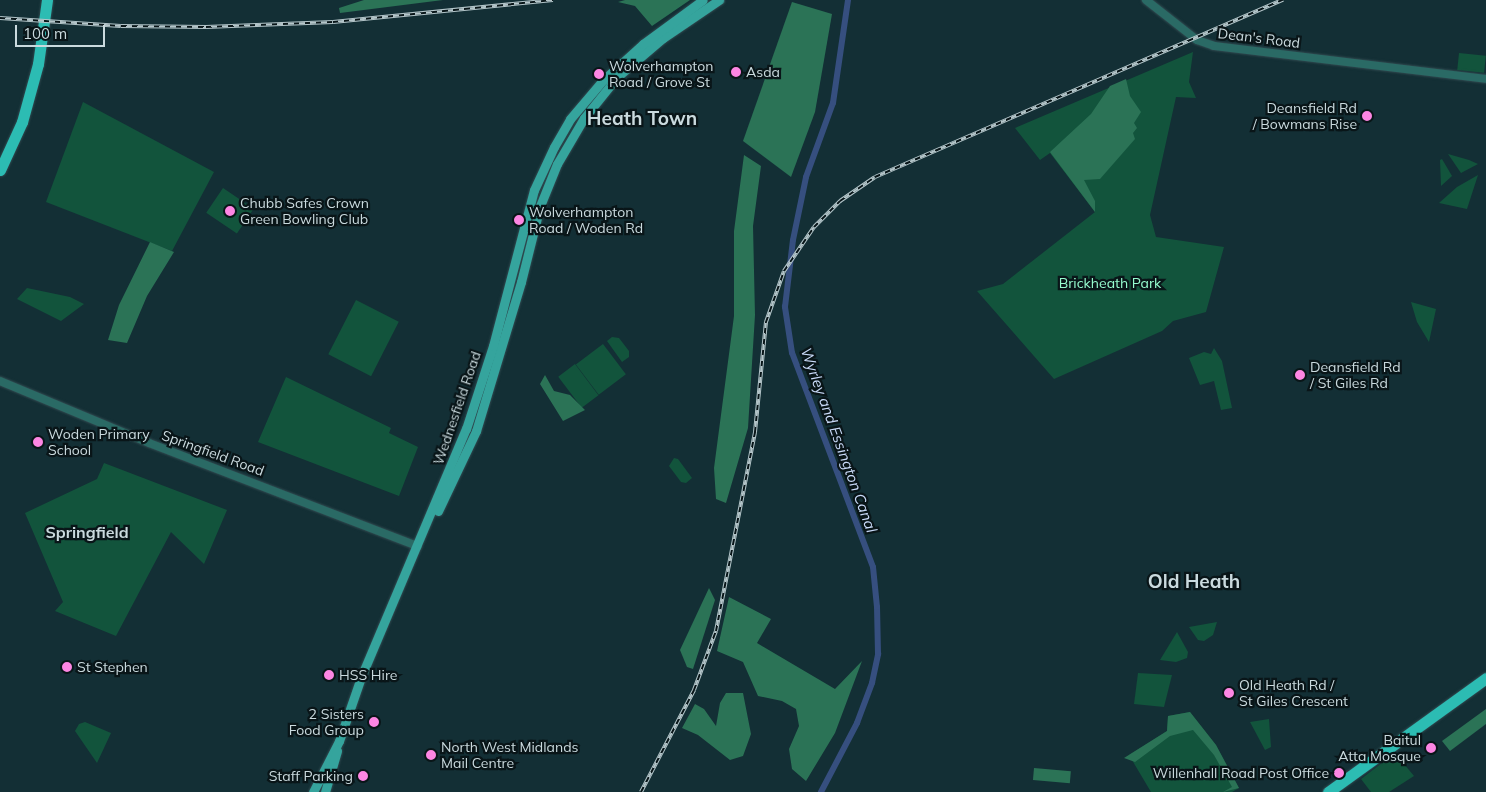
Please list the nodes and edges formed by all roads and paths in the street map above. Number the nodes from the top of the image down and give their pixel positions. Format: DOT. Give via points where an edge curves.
graph roads {
  1 [pos="47,0"];
  2 [pos="703,0"];
  3 [pos="719,0"];
  4 [pos="1146,0"];
  5 [pos="630,59"];
  6 [pos="1486,78"];
  7 [pos="0,170"];
  8 [pos="511,276"];
  9 [pos="522,282"];
  10 [pos="0,381"];
  11 [pos="466,429"];
  12 [pos="476,431"];
  13 [pos="418,546"];
  14 [pos="1486,678"];
  15 [pos="339,741"];
  16 [pos="313,792"];
  17 [pos="325,792"];
  18 [pos="1328,792"];
  1 -- 7 [label="highway" via="38,64 22,122"];
  2 -- 5 [label="main road"];
  3 -- 5 [label="main road"];
  4 -- 6 [label="street, Dean's Road" via="1202,43"];
  5 -- 8 [label="main road, Wednesfield Road" via="585,100 554,147 534,190"];
  5 -- 9 [label="main road, Wednesfield Road" via="584,118 557,164 540,206"];
  8 -- 9 [label="main road"];
  8 -- 11 [label="main road, Wednesfield Road"];
  9 -- 12 [label="main road, Wednesfield Road"];
  10 -- 13 [label="street, Springfield Road" via="141,440"];
  11 -- 12 [label="main road"];
  11 -- 13 [label="main road, Wednesfield Road"];
  12 -- 13 [label="main road, Wednesfield Road" via="453,485"];
  13 -- 15 [label="main road, Wednesfield Road" via="361,677"];
  14 -- 18 [label="highway"];
  15 -- 16 [label="main road, Wednesfield Road"];
  15 -- 17 [label="main road, Wednesfield Road"];
}
